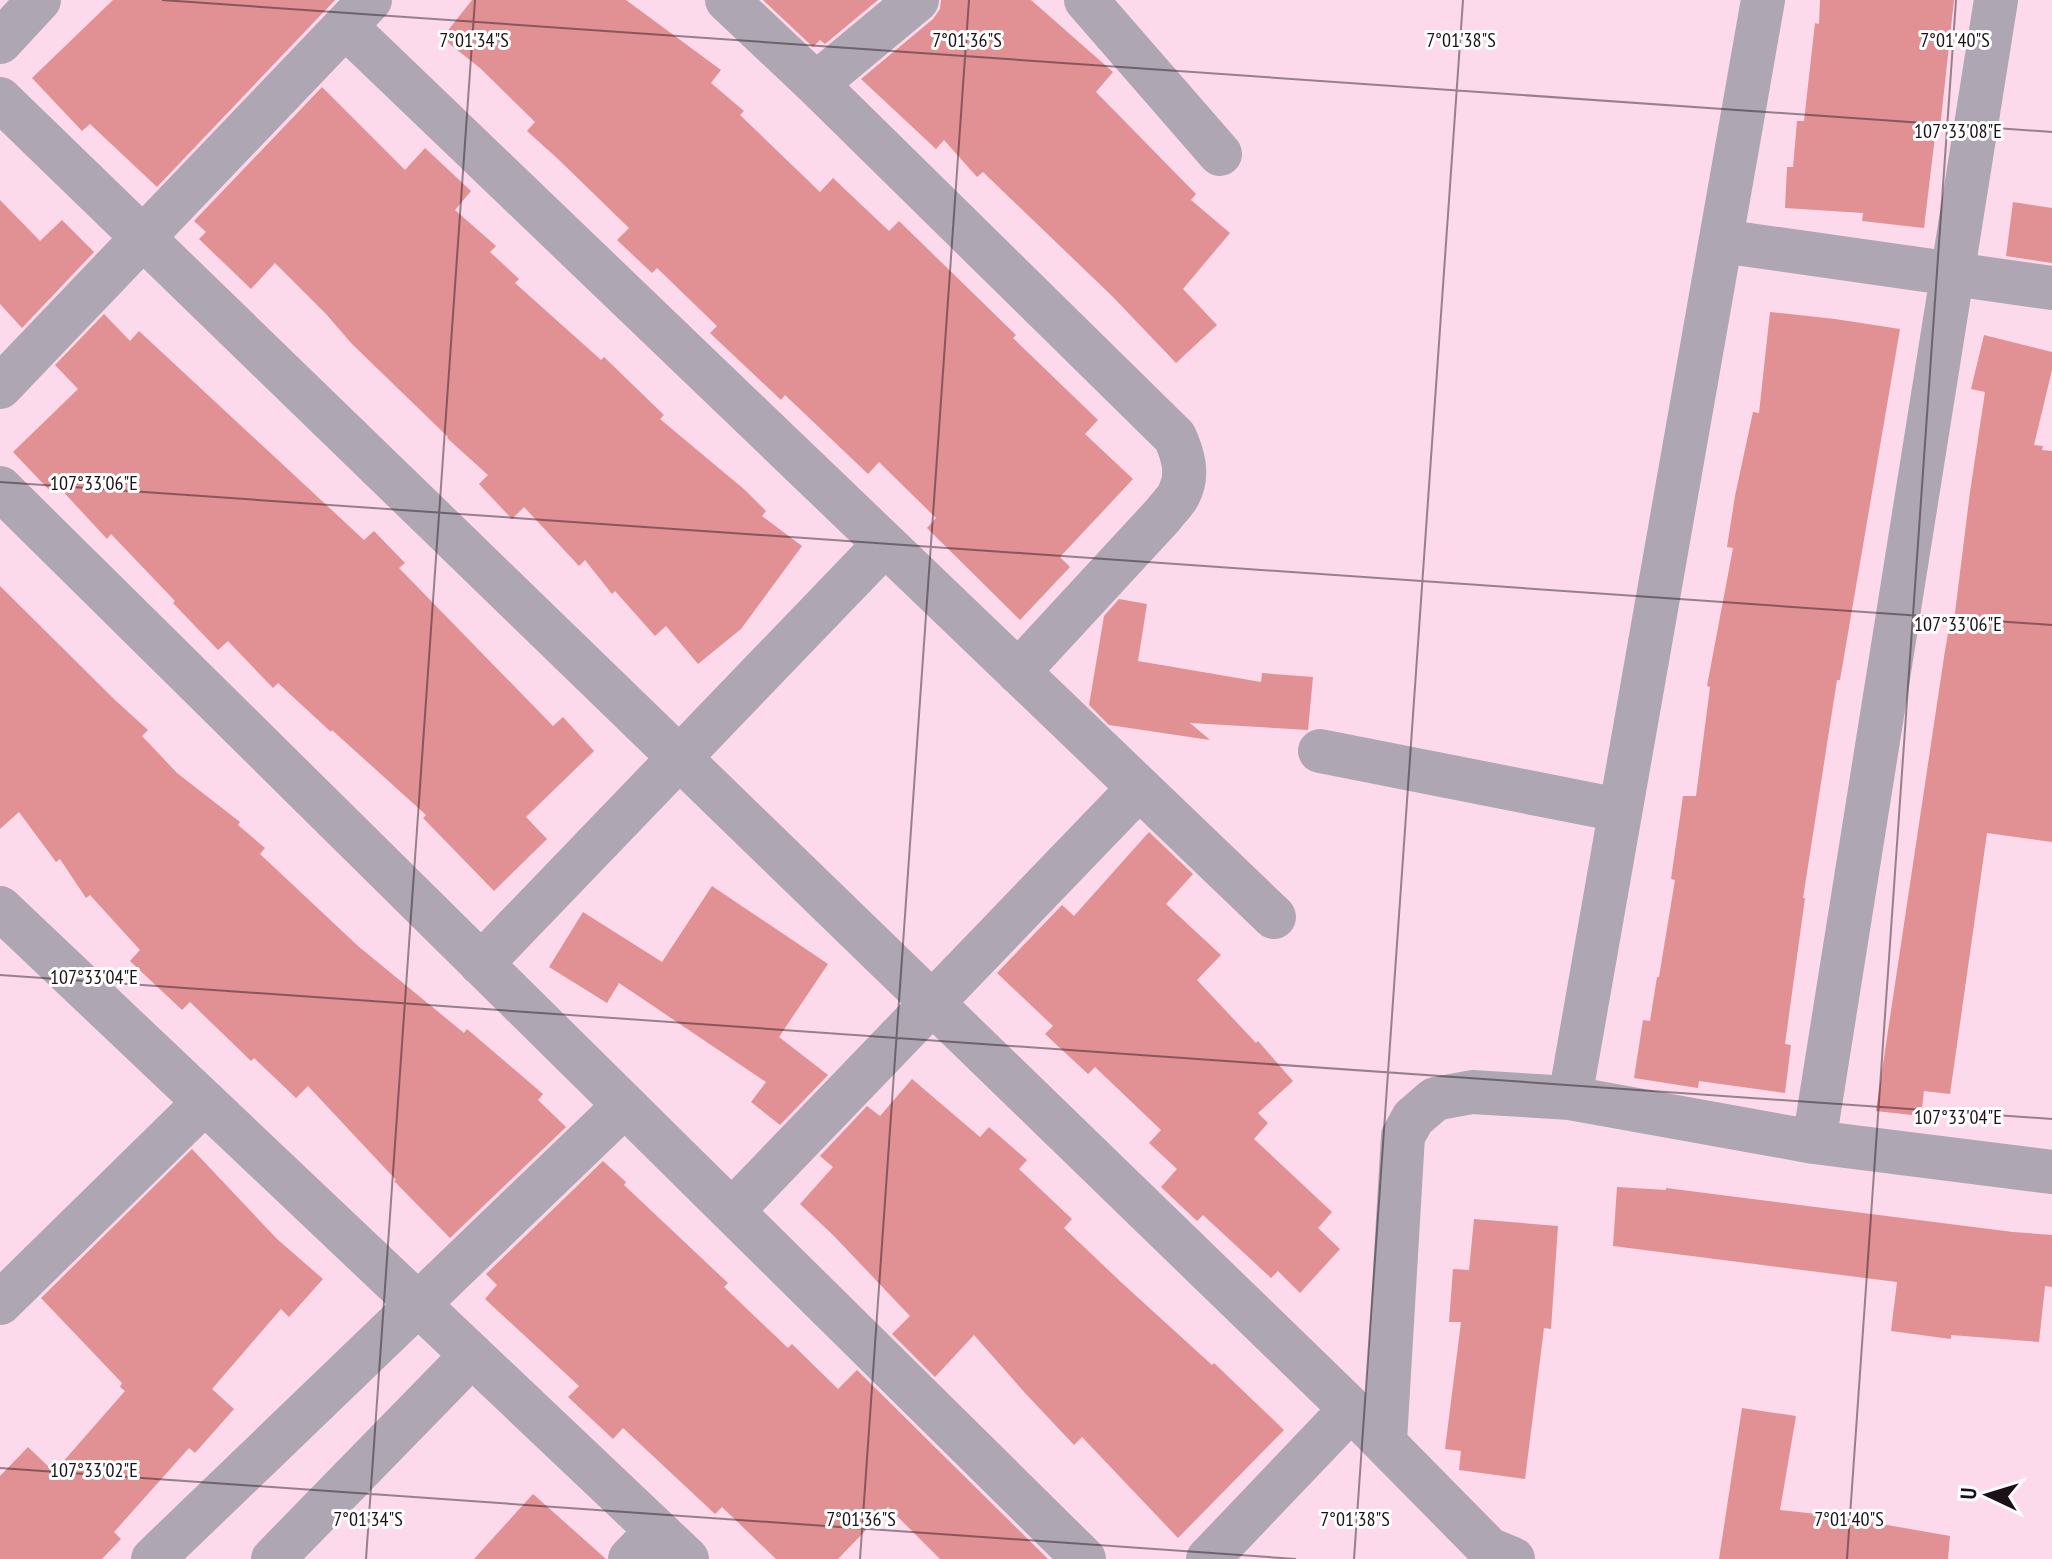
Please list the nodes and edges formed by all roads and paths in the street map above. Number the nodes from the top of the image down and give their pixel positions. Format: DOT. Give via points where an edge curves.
graph roads {
  1 [pos="39,0"];
  2 [pos="727,0"];
  3 [pos="917,0"];
  4 [pos="1086,0"];
  5 [pos="1763,0"];
  6 [pos="1996,0"];
  7 [pos="358,13"];
  8 [pos="0,42"];
  9 [pos="816,84"];
  10 [pos="0,99"];
  11 [pos="1220,154"];
  12 [pos="143,238"];
  13 [pos="1721,241"];
  14 [pos="1952,274"];
  15 [pos="2052,288"];
  16 [pos="0,387"];
  17 [pos="0,488"];
  18 [pos="885,544"];
  19 [pos="1018,672"];
  20 [pos="1320,751"];
  21 [pos="679,757"];
  22 [pos="1139,788"];
  23 [pos="1619,810"];
  24 [pos="0,908"];
  25 [pos="1274,917"];
  26 [pos="481,964"];
  27 [pos="933,1002"];
  28 [pos="1570,1098"];
  29 [pos="205,1102"];
  30 [pos="624,1106"];
  31 [pos="1814,1142"];
  32 [pos="2052,1172"];
  33 [pos="732,1211"];
  34 [pos="0,1303"];
  35 [pos="418,1305"];
  36 [pos="472,1355"];
  37 [pos="1351,1409"];
  38 [pos="1385,1441"];
  39 [pos="658,1550"];
  40 [pos="153,1559"];
  41 [pos="273,1559"];
  42 [pos="1084,1559"];
  43 [pos="1208,1559"];
  44 [pos="1513,1559"];
  1 -- 8 [label="street"];
  2 -- 9 [label="street"];
  3 -- 9 [label="street"];
  4 -- 11 [label="street"];
  5 -- 13 [label="street"];
  6 -- 14 [label="street"];
  7 -- 12 [label="street"];
  7 -- 18 [label="street"];
  9 -- 19 [label="street" via="1175,437 1184,457 1180,493"];
  10 -- 12 [label="street"];
  12 -- 16 [label="street"];
  12 -- 21 [label="street"];
  13 -- 14 [label="street"];
  13 -- 23 [label="street"];
  14 -- 15 [label="street"];
  14 -- 31 [label="street"];
  17 -- 26 [label="street"];
  18 -- 19 [label="street"];
  18 -- 21 [label="street"];
  19 -- 22 [label="street"];
  20 -- 23 [label="street"];
  21 -- 26 [label="street"];
  21 -- 27 [label="street"];
  22 -- 25 [label="street"];
  22 -- 27 [label="street"];
  23 -- 28 [label="street"];
  24 -- 29 [label="street"];
  26 -- 30 [label="street"];
  27 -- 33 [label="street"];
  27 -- 37 [label="street"];
  28 -- 31 [label="street"];
  28 -- 38 [label="street" via="1472,1092 1435,1099 1413,1118 1403,1136"];
  29 -- 34 [label="street"];
  29 -- 35 [label="street"];
  30 -- 33 [label="street"];
  30 -- 35 [label="street"];
  31 -- 32 [label="street"];
  33 -- 42 [label="street"];
  35 -- 36 [label="street"];
  35 -- 40 [label="street"];
  36 -- 39 [label="street"];
  36 -- 41 [label="street"];
  37 -- 38 [label="street"];
  37 -- 43 [label="street"];
  38 -- 44 [label="street" via="1489,1549"];
}
